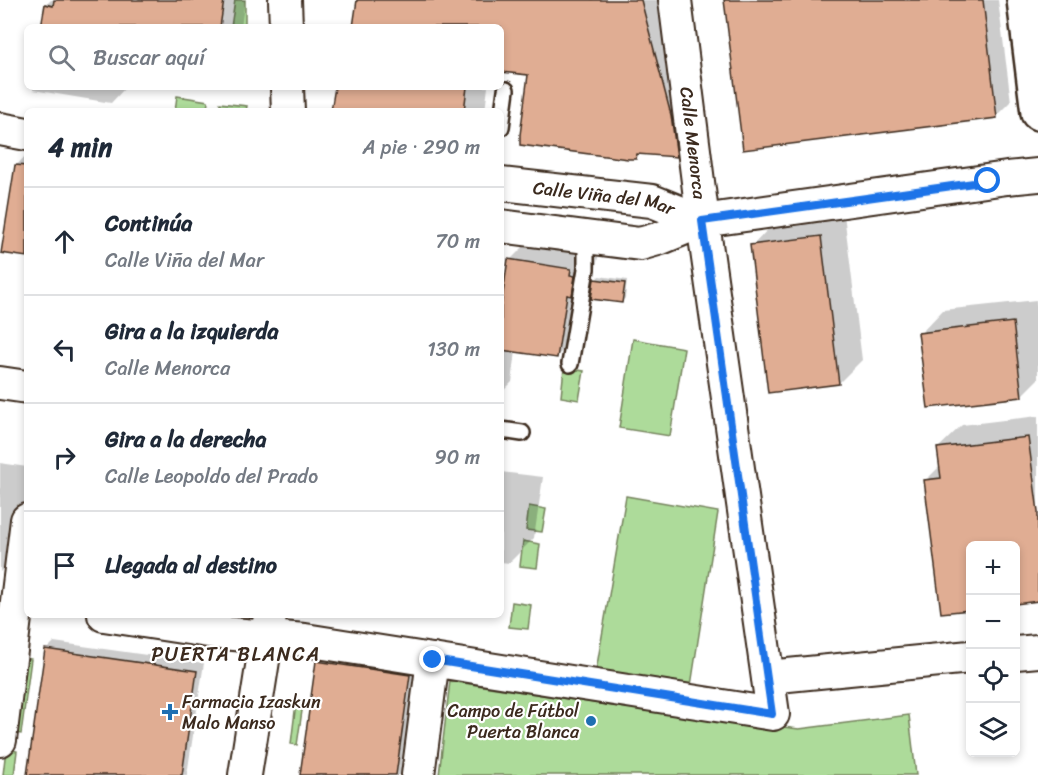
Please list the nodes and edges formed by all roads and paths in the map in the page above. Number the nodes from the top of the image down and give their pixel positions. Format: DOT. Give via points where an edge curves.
graph roads {
  1 [pos="285,0"];
  2 [pos="675,0"];
  3 [pos="1024,0"];
  4 [pos="286,24"];
  5 [pos="287,90"];
  6 [pos="506,90"];
  7 [pos="288,108"];
  8 [pos="504,108"];
  9 [pos="1038,113"];
  10 [pos="0,129"];
  11 [pos="24,133"];
  12 [pos="1038,175"];
  13 [pos="504,183"];
  14 [pos="702,221"];
  15 [pos="504,226"];
  16 [pos="586,238"];
  17 [pos="570,364"];
  18 [pos="0,383"];
  19 [pos="24,387"];
  20 [pos="504,430"];
  21 [pos="522,433"];
  22 [pos="24,542"];
  23 [pos="15,610"];
  24 [pos="124,618"];
  25 [pos="268,626"];
  26 [pos="1038,651"];
  27 [pos="1020,653"];
  28 [pos="966,657"];
  29 [pos="433,660"];
  30 [pos="768,677"];
  31 [pos="0,740"];
  32 [pos="245,775"];
  33 [pos="418,775"];
  1 -- 4 [label="street"];
  2 -- 14 [label="street, Calle Menorca"];
  3 -- 9 [label="main road"];
  5 -- 7 [label="street"];
  6 -- 8 [label="lane"];
  10 -- 11 [label="street"];
  12 -- 14 [label="street, Calle Viña del Mar"];
  13 -- 14 [label="street, Calle Viña del Mar" via="652,201"];
  14 -- 16 [label="street, Calle Viña del Mar" via="640,244"];
  14 -- 30 [label="street, Calle Menorca"];
  15 -- 16 [label="street, Calle Viña del Mar"];
  16 -- 17 [label="lane" via="586,269"];
  18 -- 19 [label="street"];
  20 -- 21 [label="lane"];
  22 -- 23 [label="street"];
  23 -- 31 [label="street"];
  24 -- 25 [label="street" via="221,633"];
  25 -- 29 [label="street" via="305,640"];
  25 -- 32 [label="street"];
  26 -- 27 [label="street"];
  28 -- 30 [label="street"];
  29 -- 30 [label="street, Calle Menorca" via="772,714"];
  29 -- 33 [label="street"];
}
